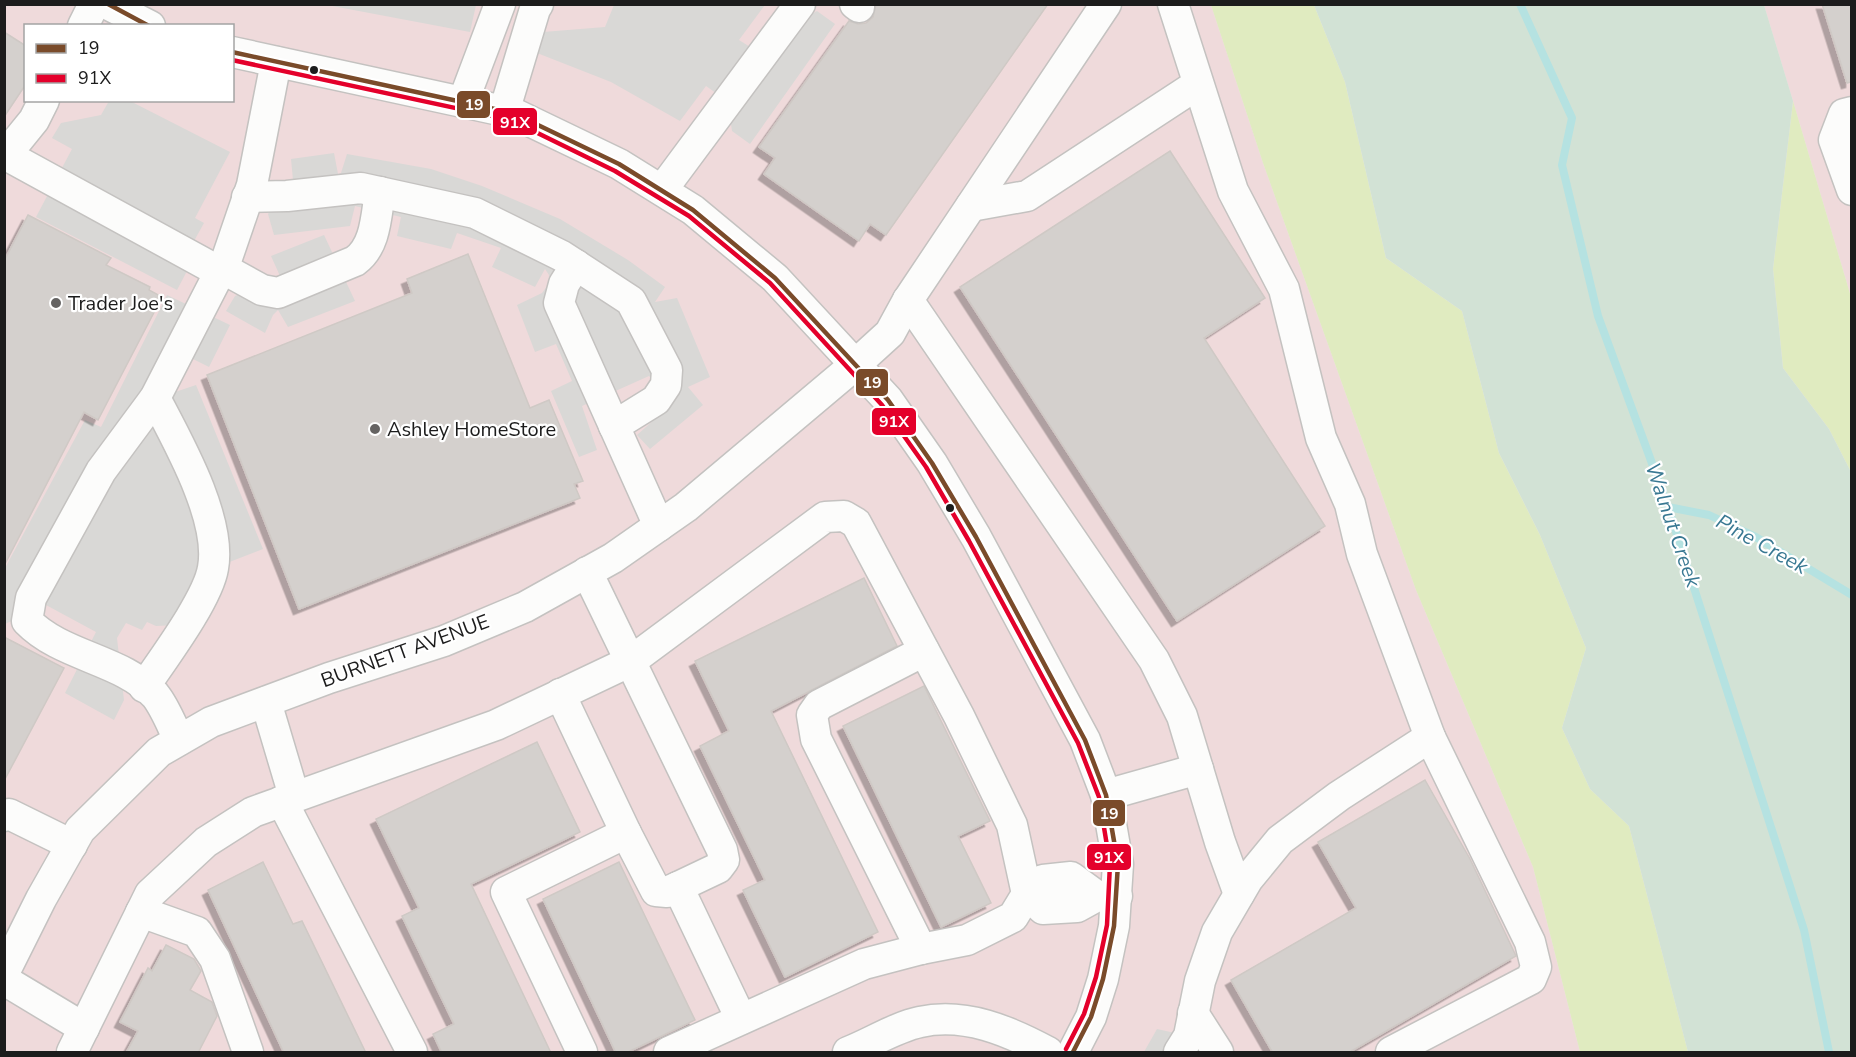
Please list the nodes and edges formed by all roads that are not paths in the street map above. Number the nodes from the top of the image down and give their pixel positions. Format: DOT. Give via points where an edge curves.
graph roads {
  1 [pos="94,4"];
  2 [pos="107,4"];
  3 [pos="500,4"];
  4 [pos="800,4"];
  5 [pos="1106,4"];
  6 [pos="1173,4"];
  7 [pos="532,6"];
  8 [pos="84,24"];
  9 [pos="146,24"];
  10 [pos="234,52"];
  11 [pos="276,62"];
  12 [pos="1198,84"];
  13 [pos="44,102"];
  14 [pos="463,102"];
  15 [pos="504,112"];
  16 [pos="1851,112"];
  17 [pos="5,156"];
  18 [pos="662,190"];
  19 [pos="1851,190"];
  20 [pos="380,192"];
  21 [pos="248,197"];
  22 [pos="971,206"];
  23 [pos="576,265"];
  24 [pos="221,270"];
  25 [pos="908,300"];
  26 [pos="856,364"];
  27 [pos="155,398"];
  28 [pos="614,426"];
  29 [pos="658,526"];
  30 [pos="587,572"];
  31 [pos="924,651"];
  32 [pos="631,661"];
  33 [pos="144,687"];
  34 [pos="560,694"];
  35 [pos="266,702"];
  36 [pos="1430,737"];
  37 [pos="179,740"];
  38 [pos="1198,769"];
  39 [pos="1106,795"];
  40 [pos="288,799"];
  41 [pos="4,816"];
  42 [pos="626,833"];
  43 [pos="72,845"];
  44 [pos="678,886"];
  45 [pos="1027,894"];
  46 [pos="1239,894"];
  47 [pos="1107,896"];
  48 [pos="141,912"];
  49 [pos="921,949"];
  50 [pos="4,974"];
  51 [pos="4,980"];
  52 [pos="1193,1013"];
  53 [pos="741,1019"];
  54 [pos="78,1040"];
  55 [pos="248,1053"];
  56 [pos="412,1053"];
  57 [pos="582,1053"];
  58 [pos="669,1053"];
  59 [pos="848,1053"];
  60 [pos="1048,1053"];
  61 [pos="1072,1053"];
  62 [pos="1179,1053"];
  63 [pos="1218,1053"];
  64 [pos="1391,1053"];
  1 -- 8 [label="street"];
  2 -- 9 [label="street"];
  3 -- 14 [label="street"];
  4 -- 18 [label="street"];
  5 -- 22 [label="street, BURNETT AVENUE"];
  6 -- 12 [label="street"];
  7 -- 15 [label="street"];
  10 -- 11 [label="street"];
  11 -- 14 [label="street"];
  11 -- 21 [label="street"];
  12 -- 22 [label="street" via="1027,196"];
  12 -- 36 [label="street" via="1233,191 1284,289 1321,438 1350,504 1362,554"];
  13 -- 17 [label="street"];
  14 -- 15 [label="street"];
  15 -- 18 [label="street" via="619,164"];
  16 -- 19 [label="street" via="1844,114 1834,140"];
  17 -- 24 [label="street"];
  18 -- 26 [label="street" via="693,210 775,278"];
  20 -- 21 [label="street" via="362,188"];
  20 -- 23 [label="street" via="475,213"];
  20 -- 24 [label="street" via="373,235 363,256 355,261 278,293 262,290"];
  21 -- 24 [label="street"];
  22 -- 25 [label="street, BURNETT AVENUE"];
  23 -- 28 [label="street" via="564,284 559,303"];
  23 -- 28 [label="street" via="631,301 667,370 666,385 656,400"];
  24 -- 27 [label="street"];
  25 -- 26 [label="street, BURNETT AVENUE" via="890,333"];
  25 -- 38 [label="street" via="1154,660 1182,716"];
  26 -- 29 [label="street, BURNETT AVENUE" via="686,507"];
  26 -- 39 [label="street" via="888,400 976,537 1085,740"];
  27 -- 33 [label="street" via="182,450 214,530 213,569 194,610"];
  27 -- 33 [label="street" via="101,471 31,598 27,621 42,636 134,678"];
  28 -- 29 [label="street"];
  29 -- 30 [label="street, BURNETT AVENUE"];
  30 -- 32 [label="street"];
  30 -- 35 [label="street, BURNETT AVENUE" via="525,607 444,641"];
  31 -- 32 [label="street" via="856,523 844,516 825,517"];
  31 -- 45 [label="street" via="1012,825"];
  31 -- 49 [label="street" via="819,705 812,715 816,739"];
  32 -- 34 [label="street"];
  32 -- 44 [label="street" via="722,850 724,860 718,868"];
  33 -- 37 [label="street" via="155,696"];
  34 -- 40 [label="street" via="496,725"];
  34 -- 42 [label="street"];
  35 -- 37 [label="street, BURNETT AVENUE" via="211,722"];
  35 -- 40 [label="street"];
  36 -- 46 [label="street" via="1280,840"];
  36 -- 64 [label="street" via="1530,942 1536,967 1530,978"];
  37 -- 43 [label="street, BURNETT AVENUE" via="159,752 117,792 80,830"];
  38 -- 39 [label="street"];
  38 -- 46 [label="street"];
  39 -- 47 [label="street" via="1118,864"];
  40 -- 48 [label="street" via="253,812 206,842 150,894"];
  40 -- 56 [label="street"];
  41 -- 43 [label="street" via="9,814"];
  42 -- 44 [label="street" via="656,891 667,892"];
  42 -- 57 [label="street" via="506,892"];
  43 -- 50 [label="street, BURNETT AVENUE"];
  44 -- 53 [label="street"];
  45 -- 47 [label="street" via="1043,880 1071,877"];
  45 -- 49 [label="street" via="1012,917 968,940"];
  46 -- 52 [label="street" via="1217,932"];
  47 -- 61 [label="street" via="1114,926 1103,979 1091,1017"];
  48 -- 54 [label="street"];
  48 -- 55 [label="street" via="197,932 215,959"];
  49 -- 53 [label="street" via="864,964"];
  51 -- 54 [label="street"];
  52 -- 62 [label="street" via="1189,1036"];
  52 -- 63 [label="street"];
  53 -- 58 [label="street"];
  59 -- 60 [label="street" via="920,1022 963,1018 1018,1037"];
}
